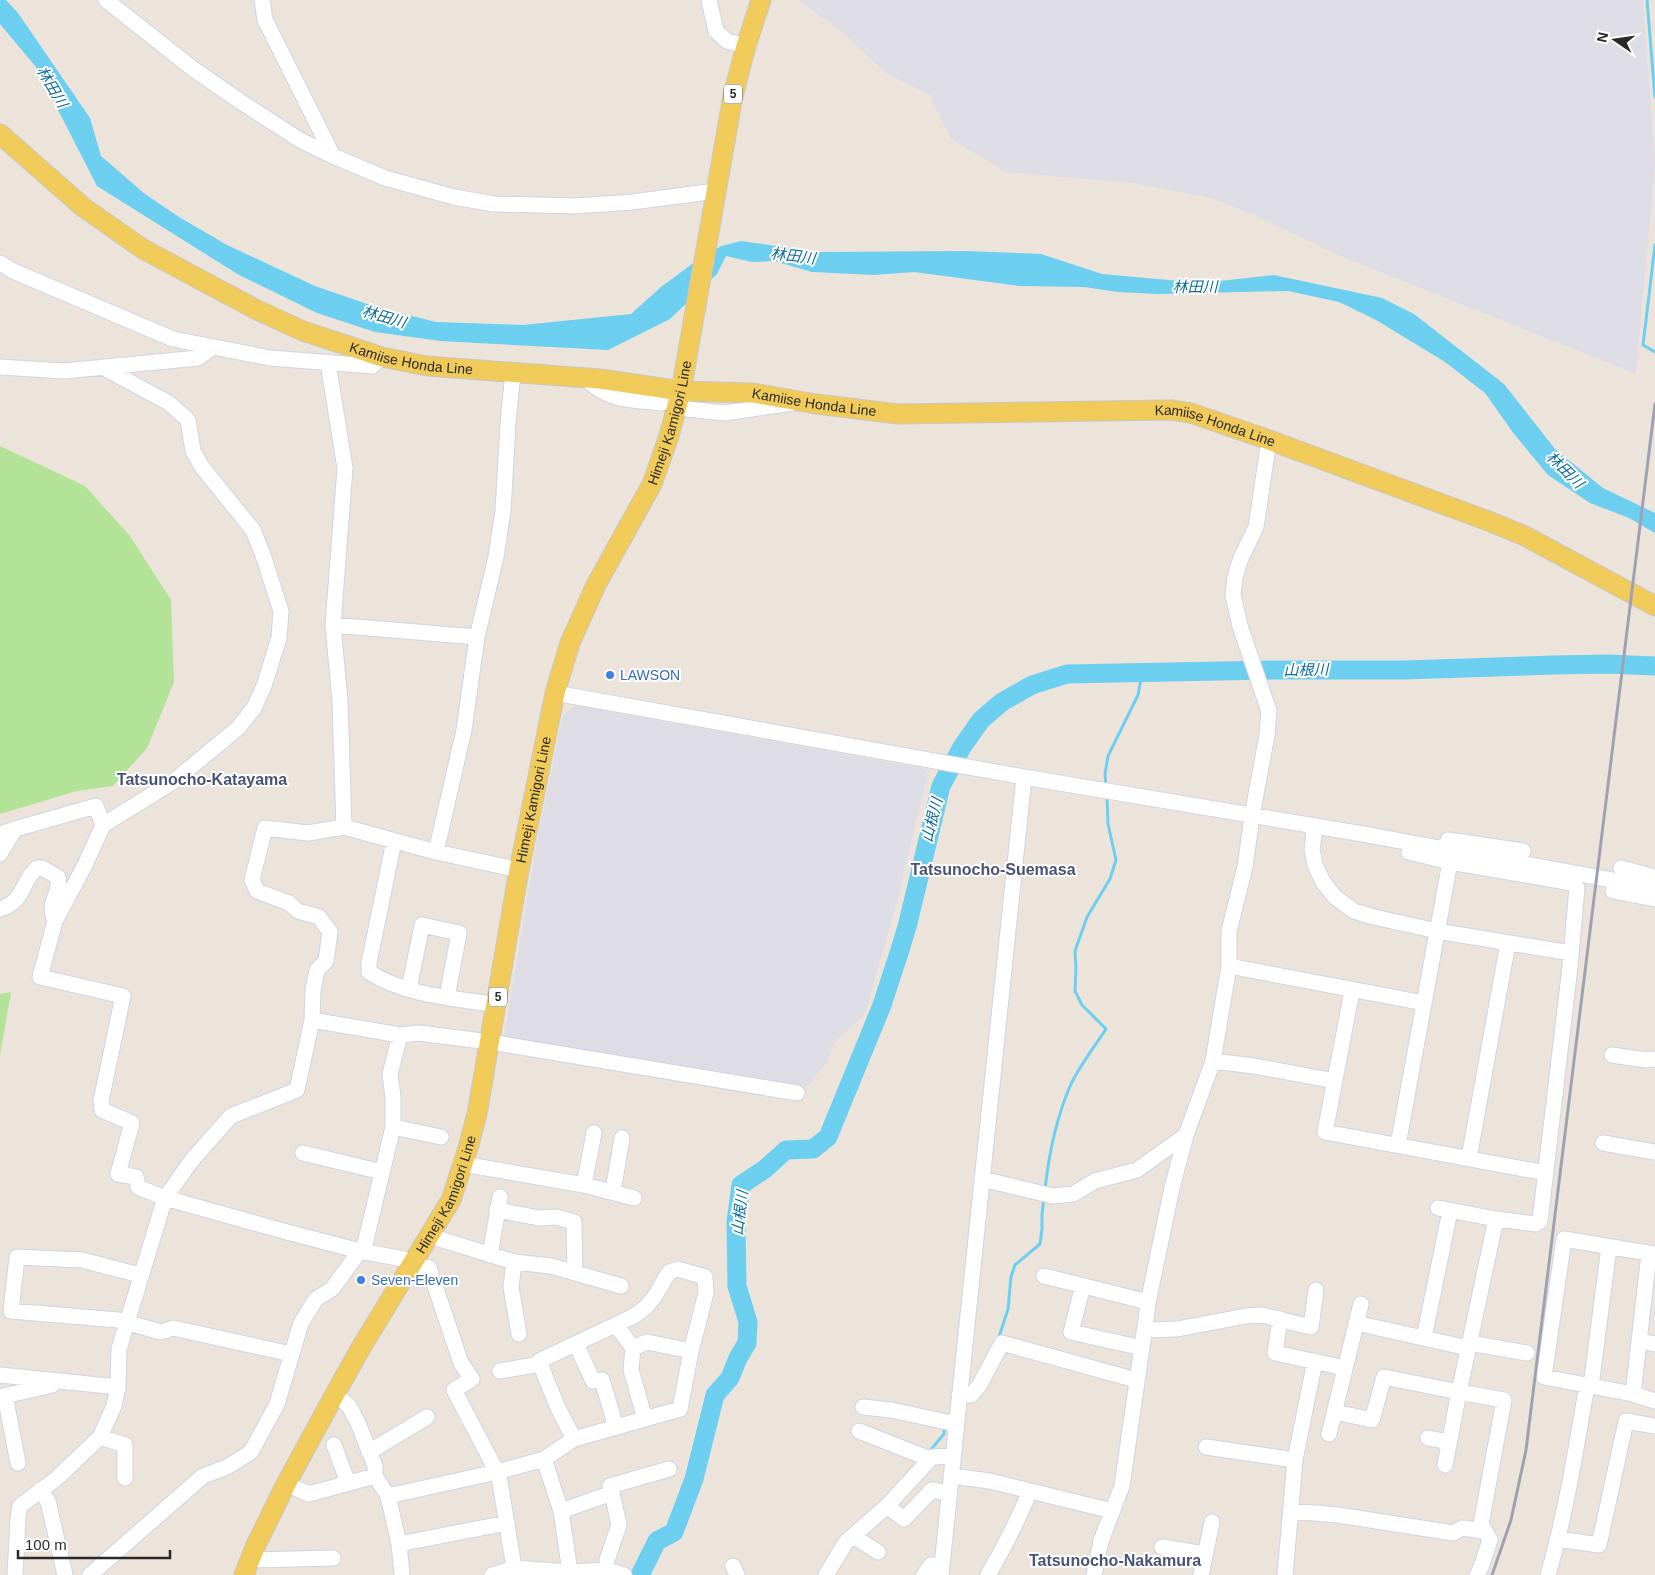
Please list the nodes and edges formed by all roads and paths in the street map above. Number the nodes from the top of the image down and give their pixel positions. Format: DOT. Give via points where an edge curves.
graph roads {
  1 [pos="106,0"];
  2 [pos="262,0"];
  3 [pos="709,0"];
  4 [pos="761,0"];
  5 [pos="746,46"];
  6 [pos="0,134"];
  7 [pos="333,156"];
  8 [pos="716,191"];
  9 [pos="0,262"];
  10 [pos="212,348"];
  11 [pos="382,357"];
  12 [pos="328,363"];
  13 [pos="102,366"];
  14 [pos="0,367"];
  15 [pos="513,373"];
  16 [pos="586,378"];
  17 [pos="681,391"];
  18 [pos="804,402"];
  19 [pos="662,403"];
  20 [pos="687,409"];
  21 [pos="1269,440"];
  22 [pos="1655,606"];
  23 [pos="333,625"];
  24 [pos="477,637"];
  25 [pos="555,693"];
  26 [pos="1024,777"];
  27 [pos="1252,816"];
  28 [pos="103,825"];
  29 [pos="1312,826"];
  30 [pos="344,827"];
  31 [pos="15,829"];
  32 [pos="0,834"];
  33 [pos="1363,834"];
  34 [pos="394,841"];
  35 [pos="1524,851"];
  36 [pos="436,852"];
  37 [pos="0,854"];
  38 [pos="1450,862"];
  39 [pos="1621,868"];
  40 [pos="519,870"];
  41 [pos="1655,877"];
  42 [pos="1655,888"];
  43 [pos="1613,891"];
  44 [pos="1655,899"];
  45 [pos="0,909"];
  46 [pos="55,921"];
  47 [pos="1437,931"];
  48 [pos="1508,943"];
  49 [pos="1571,953"];
  50 [pos="1229,966"];
  51 [pos="409,989"];
  52 [pos="1352,991"];
  53 [pos="447,997"];
  54 [pos="1424,1003"];
  55 [pos="497,1005"];
  56 [pos="312,1020"];
  57 [pos="400,1035"];
  58 [pos="490,1042"];
  59 [pos="1612,1056"];
  60 [pos="1655,1059"];
  61 [pos="1213,1061"];
  62 [pos="1335,1081"];
  63 [pos="798,1093"];
  64 [pos="392,1127"];
  65 [pos="594,1133"];
  66 [pos="1186,1135"];
  67 [pos="441,1137"];
  68 [pos="622,1138"];
  69 [pos="1603,1143"];
  70 [pos="1398,1146"];
  71 [pos="1655,1152"];
  72 [pos="303,1153"];
  73 [pos="1469,1158"];
  74 [pos="463,1164"];
  75 [pos="382,1172"];
  76 [pos="1546,1172"];
  77 [pos="982,1179"];
  78 [pos="584,1185"];
  79 [pos="613,1192"];
  80 [pos="164,1198"];
  81 [pos="634,1198"];
  82 [pos="1496,1219"];
  83 [pos="430,1236"];
  84 [pos="1609,1247"];
  85 [pos="360,1251"];
  86 [pos="1652,1254"];
  87 [pos="490,1255"];
  88 [pos="514,1262"];
  89 [pos="412,1265"];
  90 [pos="574,1273"];
  91 [pos="140,1274"];
  92 [pos="1044,1276"];
  93 [pos="621,1286"];
  94 [pos="1083,1286"];
  95 [pos="1316,1290"];
  96 [pos="1650,1296"];
  97 [pos="1148,1302"];
  98 [pos="1361,1304"];
  99 [pos="1280,1319"];
  100 [pos="126,1322"];
  101 [pos="1356,1323"];
  102 [pos="616,1325"];
  103 [pos="1145,1330"];
  104 [pos="519,1334"];
  105 [pos="1424,1338"];
  106 [pos="1639,1341"];
  107 [pos="576,1344"];
  108 [pos="1655,1344"];
  109 [pos="1469,1346"];
  110 [pos="633,1348"];
  111 [pos="1142,1348"];
  112 [pos="691,1351"];
  113 [pos="1527,1353"];
  114 [pos="291,1354"];
  115 [pos="1315,1361"];
  116 [pos="540,1364"];
  117 [pos="1346,1368"];
  118 [pos="500,1371"];
  119 [pos="0,1375"];
  120 [pos="1136,1380"];
  121 [pos="64,1382"];
  122 [pos="1589,1386"];
  123 [pos="118,1387"];
  124 [pos="1459,1392"];
  125 [pos="335,1394"];
  126 [pos="1633,1394"];
  127 [pos="959,1395"];
  128 [pos="3,1397"];
  129 [pos="1655,1401"];
  130 [pos="863,1407"];
  131 [pos="1334,1412"];
  132 [pos="427,1417"];
  133 [pos="645,1419"];
  134 [pos="956,1424"];
  135 [pos="1655,1426"];
  136 [pos="616,1427"];
  137 [pos="859,1431"];
  138 [pos="1329,1434"];
  139 [pos="100,1437"];
  140 [pos="1428,1438"];
  141 [pos="574,1439"];
  142 [pos="1450,1442"];
  143 [pos="334,1445"];
  144 [pos="1206,1447"];
  145 [pos="369,1452"];
  146 [pos="953,1456"];
  147 [pos="544,1459"];
  148 [pos="930,1459"];
  149 [pos="1295,1460"];
  150 [pos="18,1463"];
  151 [pos="1445,1466"];
  152 [pos="669,1469"];
  153 [pos="497,1472"];
  154 [pos="375,1476"];
  155 [pos="951,1476"];
  156 [pos="125,1478"];
  157 [pos="348,1483"];
  158 [pos="286,1484"];
  159 [pos="40,1490"];
  160 [pos="1030,1491"];
  161 [pos="612,1493"];
  162 [pos="949,1493"];
  163 [pos="388,1496"];
  164 [pos="887,1506"];
  165 [pos="1112,1510"];
  166 [pos="561,1511"];
  167 [pos="1291,1511"];
  168 [pos="1212,1522"];
  169 [pos="506,1523"];
  170 [pos="1485,1530"];
  171 [pos="853,1536"];
  172 [pos="1558,1539"];
  173 [pos="399,1544"];
  174 [pos="1162,1547"];
  175 [pos="878,1552"];
  176 [pos="1205,1554"];
  177 [pos="333,1558"];
  178 [pos="247,1567"];
  179 [pos="514,1568"];
  180 [pos="606,1570"];
  181 [pos="942,1570"];
  182 [pos="570,1572"];
  183 [pos="16,1575"];
  184 [pos="65,1575"];
  185 [pos="90,1575"];
  186 [pos="402,1575"];
  187 [pos="492,1575"];
  188 [pos="624,1575"];
  189 [pos="826,1575"];
  190 [pos="924,1575"];
  191 [pos="988,1575"];
  192 [pos="1094,1575"];
  193 [pos="1201,1575"];
  194 [pos="1285,1575"];
  195 [pos="1477,1575"];
  196 [pos="1548,1575"];
  1 -- 7 [label="street" via="241,102 300,140"];
  2 -- 7 [label="street" via="265,20"];
  3 -- 5 [label="street" via="716,31 726,41"];
  4 -- 5 [label="main road, Himeji Kamigori Line / 5"];
  5 -- 8 [label="main road, Himeji Kamigori Line / 5" via="733,96"];
  6 -- 11 [label="main road, Kamiise Honda Line" via="83,207 143,249 256,310 303,331"];
  7 -- 8 [label="street" via="384,178 494,204 576,206"];
  8 -- 17 [label="main road, Himeji Kamigori Line / 5"];
  9 -- 10 [label="street" via="13,271 173,339"];
  10 -- 12 [label="street"];
  10 -- 13 [label="street" via="198,358"];
  11 -- 12 [label="street" via="372,366"];
  11 -- 15 [label="main road, Kamiise Honda Line" via="427,366"];
  12 -- 23 [label="street" via="344,468"];
  13 -- 14 [label="street" via="64,371"];
  13 -- 28 [label="street" via="169,403 188,420 193,451 202,467 253,530 281,611 279,638 264,686 254,708 238,728 174,781"];
  15 -- 16 [label="main road, Kamiise Honda Line"];
  15 -- 24 [label="street" via="503,510 496,557"];
  16 -- 17 [label="main road, Kamiise Honda Line"];
  16 -- 19 [label="street" via="592,387 605,394"];
  17 -- 18 [label="main road, Kamiise Honda Line" via="753,393"];
  17 -- 25 [label="main road, Himeji Kamigori Line / 5" via="652,484 596,585 570,642"];
  18 -- 20 [label="street" via="725,413"];
  18 -- 21 [label="main road, Kamiise Honda Line" via="898,414 1171,410 1192,413"];
  21 -- 22 [label="main road, Kamiise Honda Line" via="1525,536"];
  21 -- 27 [label="street" via="1256,526 1241,558 1233,595 1240,626 1270,711"];
  23 -- 24 [label="street"];
  23 -- 30 [label="street" via="340,701"];
  24 -- 36 [label="street" via="464,730"];
  25 -- 26 [label="street"];
  25 -- 40 [label="main road, Himeji Kamigori Line / 5"];
  26 -- 27 [label="street"];
  26 -- 77 [label="street"];
  27 -- 29 [label="street"];
  27 -- 50 [label="street" via="1245,867 1230,931"];
  28 -- 31 [label="street" via="96,806"];
  28 -- 46 [label="street"];
  29 -- 33 [label="street"];
  29 -- 47 [label="street" via="1315,865 1335,897 1354,911"];
  30 -- 34 [label="street"];
  30 -- 56 [label="street" via="308,833 265,828 252,880 257,891 289,903 298,911 319,917 330,932 326,961 317,970"];
  31 -- 32 [label="street"];
  31 -- 37 [label="street"];
  33 -- 35 [label="street" via="1384,830"];
  33 -- 38 [label="street" via="1377,844"];
  33 -- 42 [label="street"];
  34 -- 36 [label="street"];
  34 -- 51 [label="street" via="368,963 369,972 376,977"];
  36 -- 40 [label="street"];
  38 -- 47 [label="street"];
  38 -- 49 [label="street" via="1572,883 1577,888"];
  39 -- 41 [label="street"];
  40 -- 55 [label="main road, Himeji Kamigori Line / 5"];
  43 -- 44 [label="street"];
  45 -- 46 [label="street" via="11,906 33,872 42,868 58,878 60,883 52,903 51,913"];
  46 -- 80 [label="street" via="40,977 123,996 101,1101 102,1110 132,1123 118,1174 136,1177 138,1187"];
  47 -- 48 [label="street"];
  47 -- 54 [label="street"];
  48 -- 49 [label="street"];
  48 -- 73 [label="street"];
  49 -- 76 [label="street"];
  50 -- 52 [label="street"];
  50 -- 61 [label="street"];
  51 -- 53 [label="street"];
  51 -- 53 [label="street" via="422,925 458,933"];
  52 -- 54 [label="street"];
  52 -- 62 [label="street"];
  53 -- 55 [label="street"];
  54 -- 70 [label="street"];
  55 -- 58 [label="main road, Himeji Kamigori Line / 5"];
  56 -- 57 [label="street"];
  56 -- 80 [label="street" via="297,1090 231,1116"];
  57 -- 58 [label="street" via="419,1033"];
  57 -- 64 [label="street" via="390,1074"];
  58 -- 63 [label="street"];
  58 -- 74 [label="main road, Himeji Kamigori Line / 5" via="477,1114"];
  59 -- 60 [label="street"];
  61 -- 62 [label="street"];
  61 -- 66 [label="street"];
  62 -- 70 [label="street" via="1325,1132"];
  64 -- 67 [label="street"];
  64 -- 75 [label="street"];
  65 -- 78 [label="street"];
  66 -- 77 [label="street" via="1137,1170 1095,1181 1073,1194 1046,1194"];
  66 -- 97 [label="street"];
  68 -- 79 [label="street"];
  69 -- 71 [label="street"];
  70 -- 73 [label="street"];
  72 -- 75 [label="street"];
  73 -- 76 [label="street"];
  74 -- 78 [label="street"];
  74 -- 83 [label="main road, Himeji Kamigori Line / 5" via="451,1200"];
  75 -- 85 [label="street" via="365,1244"];
  76 -- 82 [label="street" via="1540,1221 1536,1224"];
  77 -- 127 [label="street"];
  78 -- 79 [label="street"];
  79 -- 81 [label="street"];
  80 -- 85 [label="street"];
  80 -- 91 [label="street"];
  82 -- 105 [label="street" via="1444,1210"];
  82 -- 109 [label="street"];
  83 -- 87 [label="street"];
  83 -- 89 [label="main road, Himeji Kamigori Line / 5"];
  84 -- 86 [label="street"];
  84 -- 122 [label="street"];
  84 -- 122 [label="street" via="1564,1239 1544,1377"];
  85 -- 89 [label="street" via="404,1260"];
  85 -- 114 [label="street" via="332,1290 316,1299 301,1323"];
  86 -- 96 [label="street"];
  87 -- 88 [label="street"];
  87 -- 90 [label="street" via="498,1204 539,1218 556,1217 574,1222"];
  88 -- 90 [label="street" via="550,1266"];
  88 -- 104 [label="street" via="511,1287"];
  89 -- 125 [label="main road, Himeji Kamigori Line / 5"];
  89 -- 153 [label="street" via="429,1268 461,1363 472,1379 454,1390"];
  90 -- 93 [label="street"];
  91 -- 100 [label="street"];
  91 -- 100 [label="street" via="82,1260 17,1257 11,1311"];
  92 -- 94 [label="street"];
  94 -- 97 [label="street"];
  94 -- 111 [label="street" via="1072,1332"];
  95 -- 99 [label="street" via="1311,1327"];
  96 -- 106 [label="street"];
  97 -- 103 [label="street"];
  98 -- 101 [label="street"];
  99 -- 103 [label="street" via="1246,1316 1177,1329"];
  99 -- 115 [label="street" via="1275,1353"];
  100 -- 114 [label="street" via="161,1332 173,1328"];
  100 -- 123 [label="street" via="119,1349"];
  101 -- 105 [label="street"];
  101 -- 117 [label="street"];
  102 -- 107 [label="street"];
  102 -- 110 [label="street"];
  102 -- 112 [label="street" via="646,1307 669,1272 678,1269 705,1277 706,1294"];
  103 -- 111 [label="street"];
  105 -- 109 [label="street"];
  106 -- 108 [label="street"];
  106 -- 126 [label="street"];
  107 -- 116 [label="street" via="539,1361"];
  107 -- 136 [label="street" via="597,1380"];
  109 -- 113 [label="street"];
  109 -- 124 [label="street"];
  110 -- 112 [label="street" via="648,1342"];
  110 -- 133 [label="street" via="631,1370"];
  111 -- 120 [label="street"];
  112 -- 133 [label="street" via="680,1409"];
  114 -- 185 [label="street" via="277,1404 251,1452 227,1467 203,1476"];
  115 -- 117 [label="street"];
  115 -- 149 [label="street"];
  116 -- 118 [label="street"];
  116 -- 141 [label="street"];
  117 -- 131 [label="street"];
  119 -- 121 [label="street"];
  120 -- 127 [label="street" via="1002,1344 979,1386 971,1395"];
  120 -- 165 [label="street" via="1122,1486"];
  121 -- 123 [label="street"];
  121 -- 128 [label="street"];
  122 -- 126 [label="street"];
  122 -- 172 [label="street"];
  123 -- 139 [label="street" via="114,1406"];
  124 -- 131 [label="street" via="1384,1378 1372,1420"];
  124 -- 142 [label="street"];
  124 -- 170 [label="street" via="1504,1400 1481,1524"];
  125 -- 145 [label="street" via="349,1406"];
  125 -- 158 [label="main road, Himeji Kamigori Line / 5"];
  126 -- 129 [label="street"];
  127 -- 134 [label="street"];
  128 -- 150 [label="street"];
  130 -- 134 [label="street"];
  131 -- 138 [label="street"];
  132 -- 145 [label="street"];
  133 -- 136 [label="street"];
  134 -- 146 [label="street"];
  135 -- 172 [label="street" via="1626,1421 1598,1546"];
  136 -- 141 [label="street"];
  137 -- 148 [label="street"];
  139 -- 156 [label="street" via="125,1445"];
  139 -- 159 [label="street"];
  140 -- 142 [label="street"];
  141 -- 147 [label="street"];
  142 -- 151 [label="street"];
  143 -- 157 [label="street"];
  144 -- 149 [label="street"];
  145 -- 154 [label="street"];
  146 -- 148 [label="street"];
  146 -- 155 [label="street"];
  147 -- 153 [label="street"];
  147 -- 166 [label="street"];
  148 -- 164 [label="street"];
  149 -- 167 [label="street"];
  152 -- 161 [label="street" via="610,1486"];
  153 -- 163 [label="street"];
  153 -- 169 [label="street"];
  154 -- 157 [label="street"];
  154 -- 163 [label="street"];
  155 -- 160 [label="street"];
  155 -- 162 [label="street"];
  157 -- 158 [label="street" via="309,1494"];
  158 -- 178 [label="main road, Himeji Kamigori Line / 5"];
  159 -- 183 [label="street" via="20,1506"];
  159 -- 184 [label="street" via="48,1502"];
  160 -- 165 [label="street"];
  160 -- 191 [label="street" via="1015,1527"];
  161 -- 166 [label="street"];
  161 -- 180 [label="street" via="619,1524"];
  162 -- 164 [label="street" via="932,1490 904,1519"];
  162 -- 181 [label="street"];
  163 -- 173 [label="street"];
  164 -- 171 [label="street"];
  165 -- 192 [label="street"];
  166 -- 182 [label="street"];
  167 -- 170 [label="street" via="1453,1533 1462,1528"];
  167 -- 194 [label="street"];
  168 -- 176 [label="street"];
  169 -- 173 [label="street"];
  169 -- 179 [label="street"];
  170 -- 195 [label="street" via="1490,1540"];
  171 -- 175 [label="street"];
  171 -- 189 [label="street"];
  172 -- 196 [label="street"];
  173 -- 186 [label="street"];
  174 -- 176 [label="street"];
  176 -- 193 [label="street"];
  177 -- 178 [label="street"];
  179 -- 182 [label="street"];
  179 -- 187 [label="street"];
  180 -- 182 [label="street"];
  180 -- 188 [label="street"];
  181 -- 190 [label="street" via="932,1565"];
}
